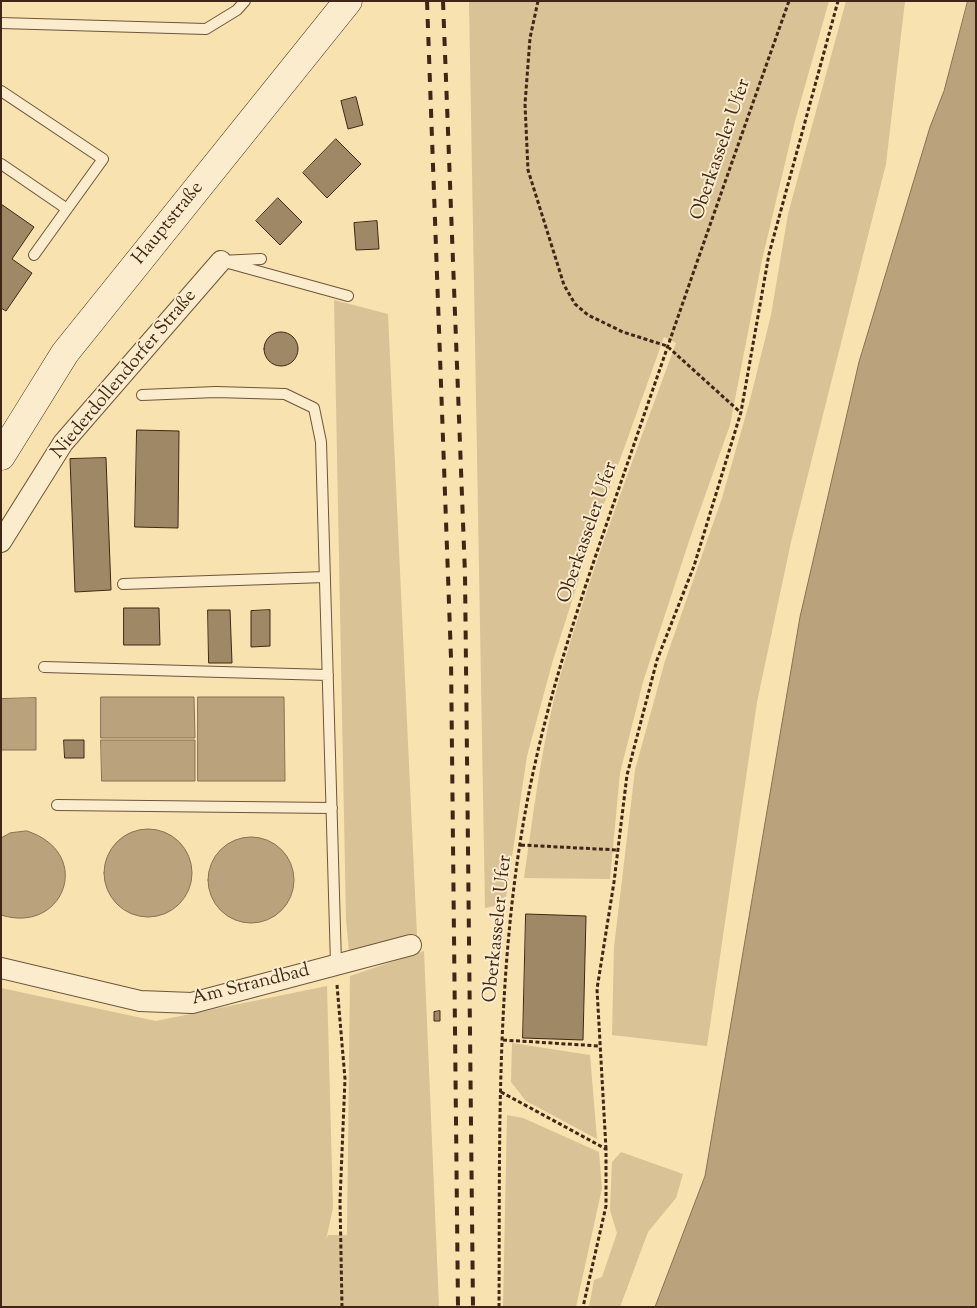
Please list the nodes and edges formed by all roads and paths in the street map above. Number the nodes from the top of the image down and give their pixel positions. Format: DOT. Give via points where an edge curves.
graph roads {
  1 [pos="245,1"];
  2 [pos="348,1"];
  3 [pos="538,1"];
  4 [pos="789,1"];
  5 [pos="838,1"];
  6 [pos="1,23"];
  7 [pos="1,91"];
  8 [pos="1,164"];
  9 [pos="67,208"];
  10 [pos="34,255"];
  11 [pos="261,259"];
  12 [pos="221,261"];
  13 [pos="348,296"];
  14 [pos="667,346"];
  15 [pos="142,394"];
  16 [pos="741,412"];
  17 [pos="1,456"];
  18 [pos="1,542"];
  19 [pos="325,576"];
  20 [pos="123,584"];
  21 [pos="44,667"];
  22 [pos="328,675"];
  23 [pos="56,804"];
  24 [pos="332,808"];
  25 [pos="522,845"];
  26 [pos="618,850"];
  27 [pos="411,945"];
  28 [pos="336,964"];
  29 [pos="1,968"];
  30 [pos="502,1040"];
  31 [pos="599,1046"];
  32 [pos="500,1092"];
  33 [pos="606,1149"];
  34 [pos="342,1307"];
  35 [pos="499,1307"];
  36 [pos="583,1307"];
  1 -- 6 [label="lane" via="206,29"];
  2 -- 17 [label="main road, Hauptstraße" via="66,353"];
  3 -- 14 [label="path" via="530,38 525,104 528,170 564,285 575,304 588,315 624,332"];
  4 -- 14 [label="path, Oberkasseler Ufer"];
  5 -- 16 [label="path" via="769,254"];
  7 -- 9 [label="lane" via="103,159"];
  8 -- 9 [label="lane"];
  9 -- 10 [label="lane"];
  11 -- 12 [label="lane"];
  12 -- 13 [label="lane"];
  12 -- 18 [label="street, Niederdollendorfer Straße" via="63,443"];
  14 -- 16 [label="path"];
  14 -- 25 [label="path, Oberkasseler Ufer" via="562,654 532,775"];
  15 -- 19 [label="lane" via="284,394 314,408 321,442"];
  16 -- 26 [label="path" via="694,566 657,660 627,775"];
  19 -- 20 [label="lane"];
  19 -- 22 [label="lane"];
  21 -- 22 [label="lane"];
  22 -- 24 [label="lane"];
  23 -- 24 [label="lane"];
  24 -- 28 [label="lane"];
  25 -- 26 [label="path"];
  25 -- 30 [label="path, Oberkasseler Ufer" via="510,912"];
  26 -- 31 [label="path" via="597,988"];
  27 -- 28 [label="street, Am Strandbad"];
  28 -- 29 [label="street, Am Strandbad" via="192,1003 140,1001"];
  28 -- 34 [label="path" via="345,1078 340,1201"];
  30 -- 31 [label="path"];
  30 -- 32 [label="path, Oberkasseler Ufer"];
  31 -- 33 [label="path"];
  32 -- 33 [label="path"];
  32 -- 35 [label="path, Oberkasseler Ufer"];
  33 -- 36 [label="path" via="606,1206"];
}
